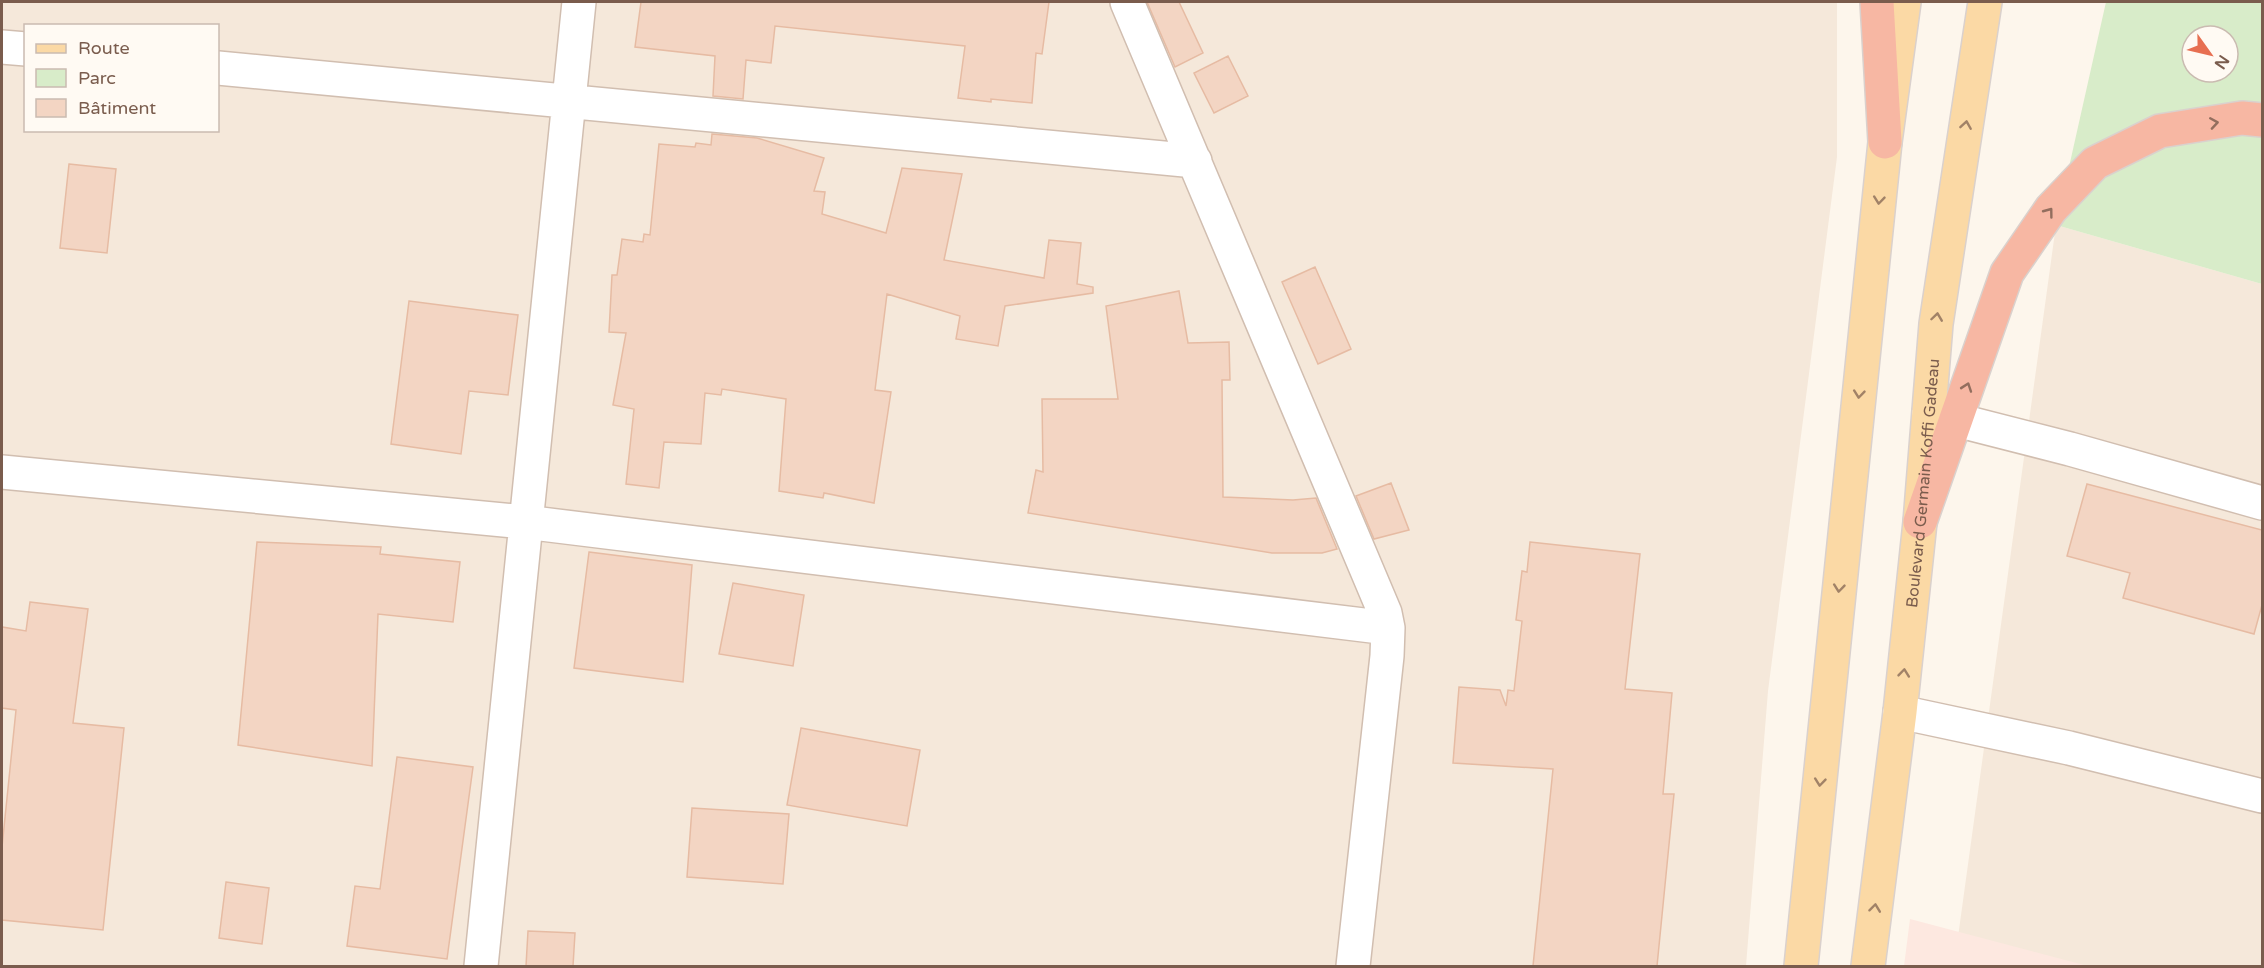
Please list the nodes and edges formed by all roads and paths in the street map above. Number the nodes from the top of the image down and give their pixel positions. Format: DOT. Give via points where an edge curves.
graph roads {
  1 [pos="579,2"];
  2 [pos="1127,2"];
  3 [pos="1877,2"];
  4 [pos="1904,2"];
  5 [pos="1985,2"];
  6 [pos="2,47"];
  7 [pos="24,49"];
  8 [pos="219,68"];
  9 [pos="568,102"];
  10 [pos="2262,120"];
  11 [pos="1885,142"];
  12 [pos="1195,161"];
  13 [pos="1942,417"];
  14 [pos="2,472"];
  15 [pos="2262,503"];
  16 [pos="525,522"];
  17 [pos="1920,522"];
  18 [pos="1388,628"];
  19 [pos="1900,712"];
  20 [pos="2262,796"];
  21 [pos="481,966"];
  22 [pos="1353,966"];
  23 [pos="1801,966"];
  24 [pos="1868,966"];
  1 -- 9 [label="street"];
  2 -- 12 [label="street"];
  3 -- 11 [label="highway"];
  4 -- 11 [label="main road"];
  13 -- 5 [label="main road, Boulevard Germain Koffi Gadeau, one-way" via="1936,324"];
  6 -- 7 [label="street"];
  8 -- 9 [label="street"];
  9 -- 12 [label="street"];
  9 -- 16 [label="street"];
  13 -- 10 [label="highway, one-way" via="2007,273 2051,208 2095,163 2160,131 2242,118"];
  11 -- 23 [label="main road, one-way"];
  12 -- 18 [label="street" via="1378,595"];
  13 -- 15 [label="street"];
  13 -- 17 [label="highway"];
  14 -- 16 [label="street"];
  16 -- 18 [label="street"];
  16 -- 21 [label="street"];
  19 -- 17 [label="main road, Boulevard Germain Koffi Gadeau, one-way"];
  18 -- 22 [label="street"];
  19 -- 20 [label="street" via="2069,748"];
  24 -- 19 [label="main road, Boulevard Germain Koffi Gadeau, one-way"];
}
